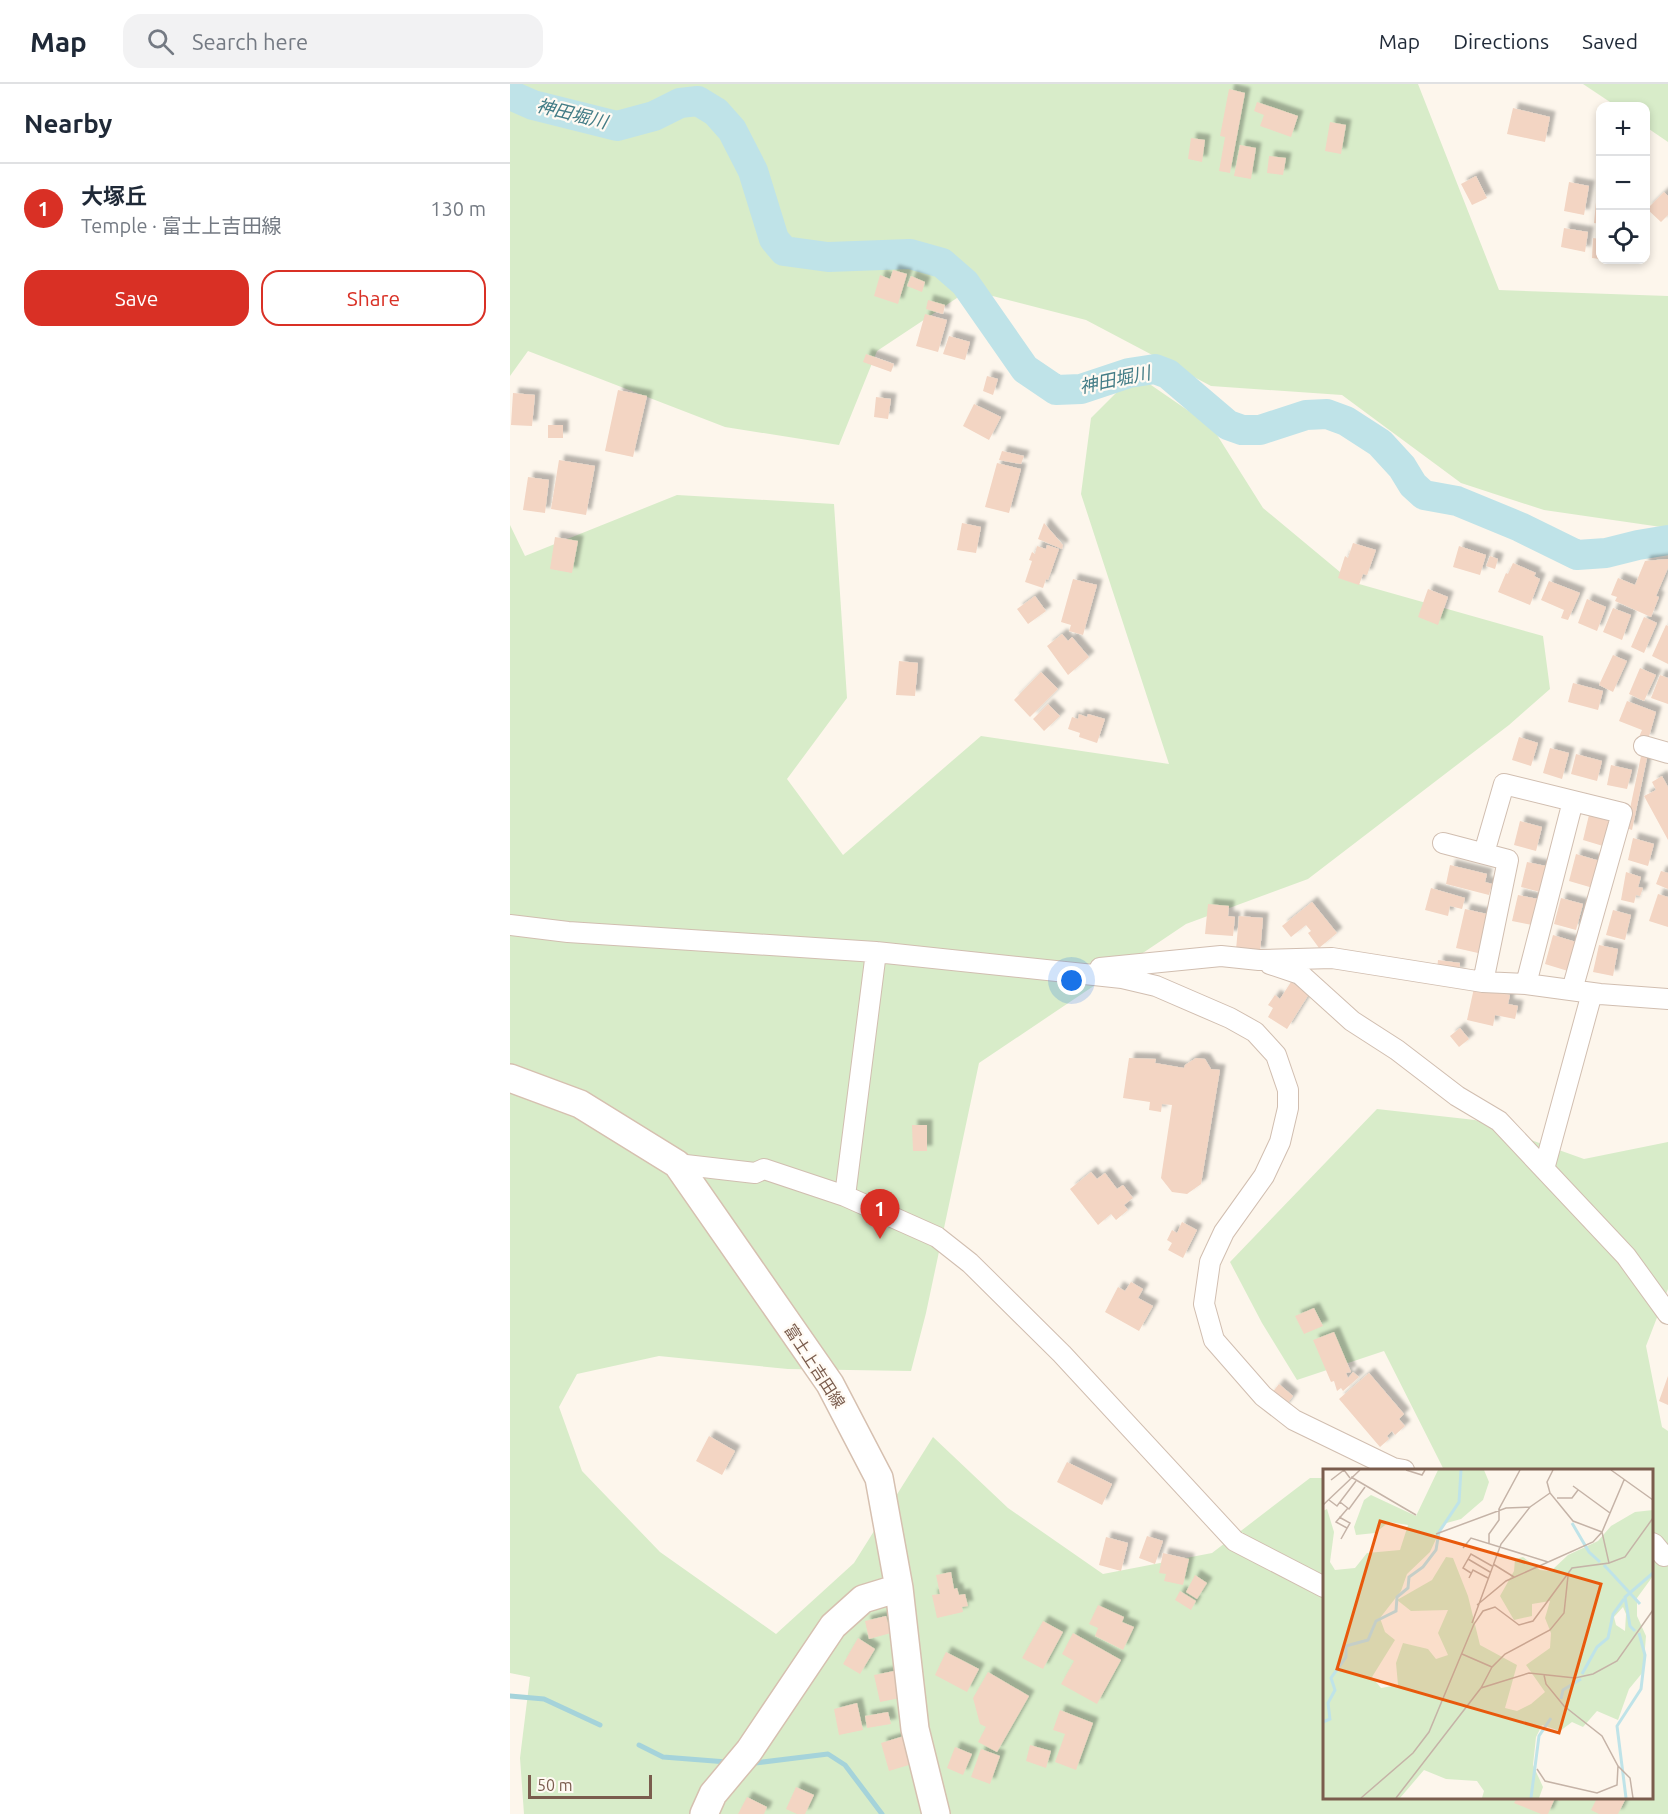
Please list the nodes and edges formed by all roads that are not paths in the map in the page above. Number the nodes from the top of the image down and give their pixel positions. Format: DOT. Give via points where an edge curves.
graph roads {
  1 [pos="1644,746"];
  2 [pos="1668,753"];
  3 [pos="1573,801"];
  4 [pos="1443,843"];
  5 [pos="1484,853"];
  6 [pos="510,925"];
  7 [pos="876,952"];
  8 [pos="1259,960"];
  9 [pos="1056,972"];
  10 [pos="1483,982"];
  11 [pos="1526,984"];
  12 [pos="1572,990"];
  13 [pos="1592,993"];
  14 [pos="1668,999"];
  15 [pos="510,1078"];
  16 [pos="677,1164"];
  17 [pos="1544,1169"];
  18 [pos="845,1196"];
  19 [pos="1668,1314"];
  20 [pos="1398,1469"];
  21 [pos="1323,1586"];
  22 [pos="899,1588"];
  23 [pos="704,1814"];
  24 [pos="936,1814"];
  1 -- 2 [label="street"];
  3 -- 5 [label="street" via="1504,784"];
  3 -- 11 [label="street"];
  3 -- 12 [label="street" via="1622,813"];
  4 -- 5 [label="street"];
  5 -- 10 [label="street" via="1508,860"];
  6 -- 7 [label="street"];
  7 -- 9 [label="street"];
  7 -- 18 [label="street"];
  8 -- 9 [label="street" via="1221,956"];
  8 -- 10 [label="street" via="1332,958"];
  8 -- 17 [label="street" via="1300,974 1352,1021 1499,1121"];
  9 -- 20 [label="street" via="1122,978 1156,986 1255,1032 1276,1055 1288,1090 1280,1142 1264,1176 1224,1232 1210,1262 1204,1304 1215,1340 1263,1396 1294,1420"];
  10 -- 11 [label="street"];
  11 -- 12 [label="street"];
  12 -- 13 [label="street"];
  13 -- 14 [label="street"];
  13 -- 17 [label="street"];
  15 -- 16 [label="main road, 富士上吉田線" via="580,1104"];
  16 -- 18 [label="street" via="755,1173 764,1169"];
  16 -- 22 [label="main road, 富士上吉田線" via="830,1384 879,1478"];
  17 -- 19 [label="street" via="1626,1256"];
  18 -- 21 [label="street" via="937,1237 970,1263 1062,1354 1235,1541"];
  22 -- 23 [label="main road" via="863,1599 833,1626 749,1751 713,1794"];
  22 -- 24 [label="main road, 富士上吉田線" via="915,1729"];
}
